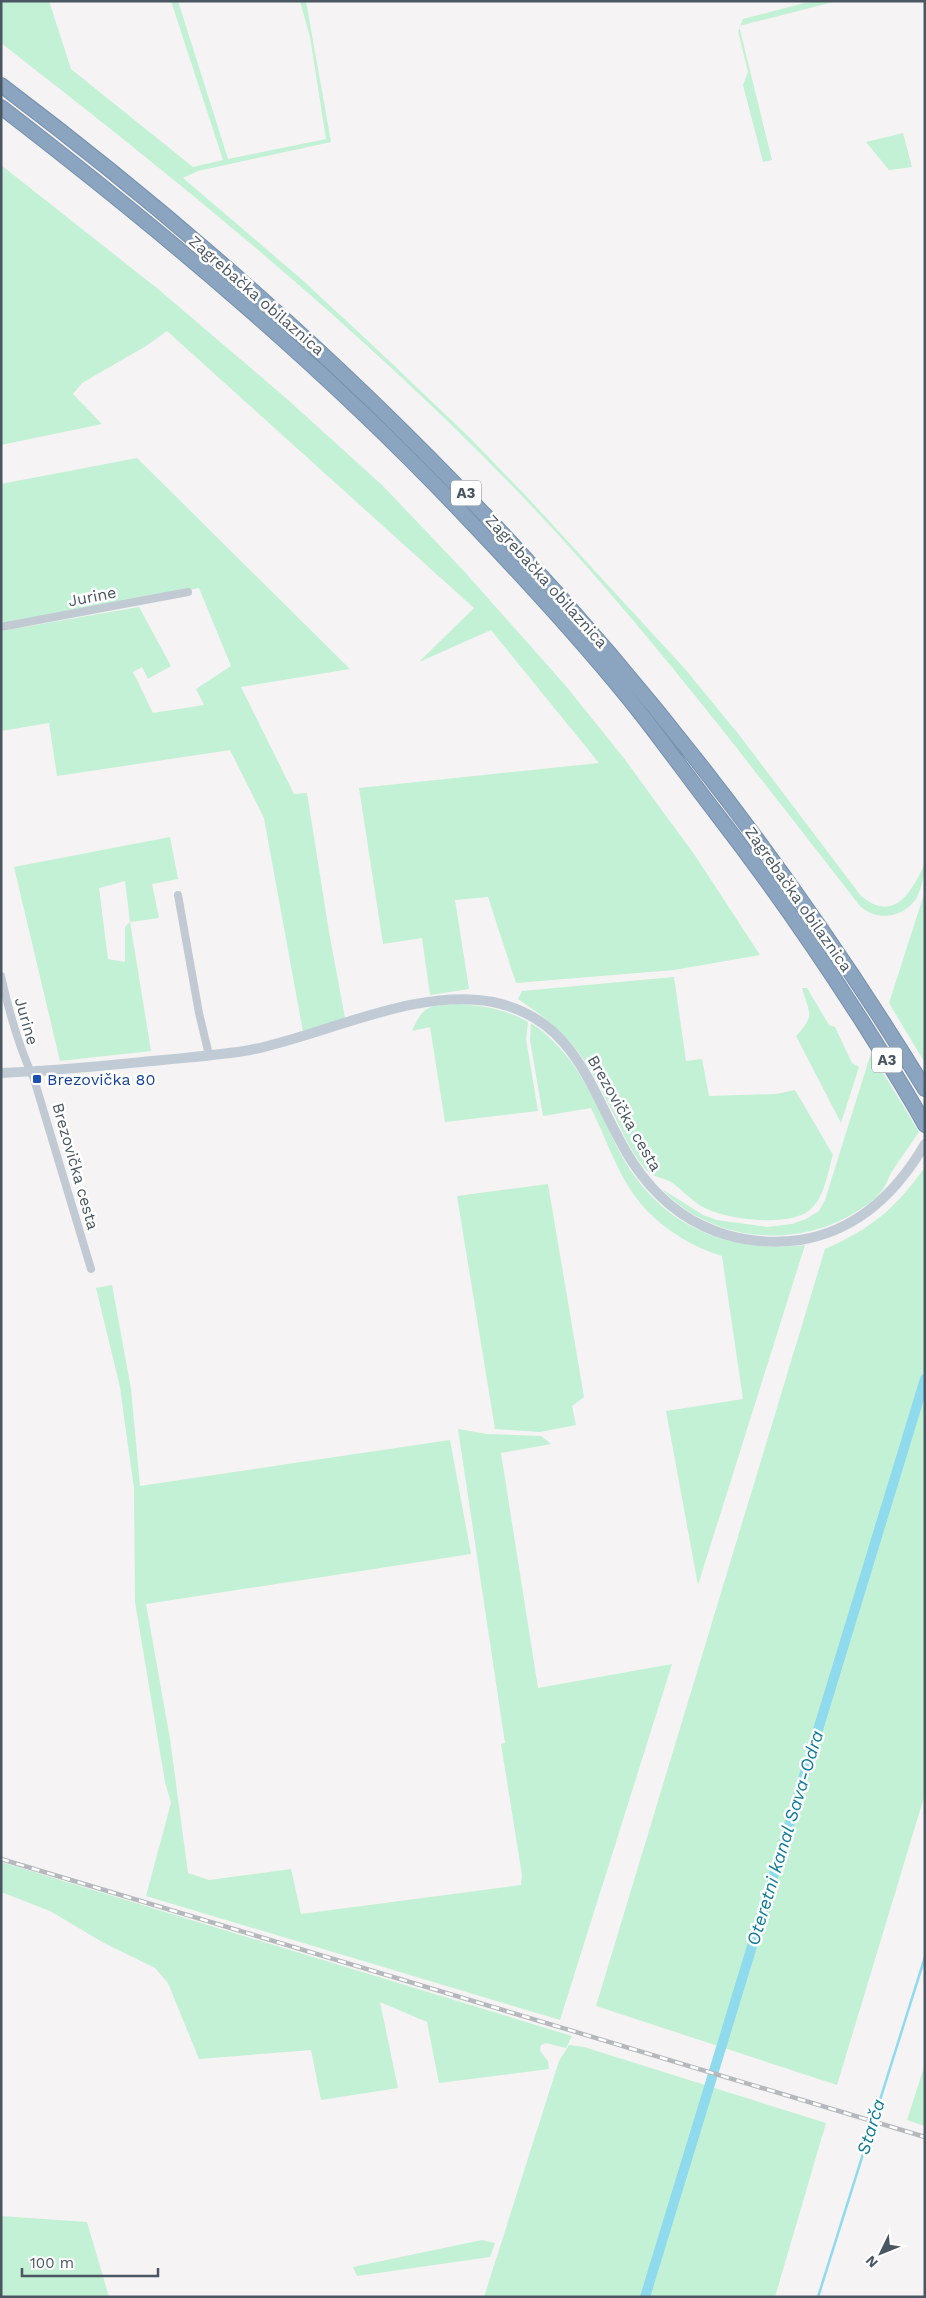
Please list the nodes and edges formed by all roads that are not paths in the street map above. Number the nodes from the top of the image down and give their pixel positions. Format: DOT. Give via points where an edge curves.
graph roads {
  1 [pos="1,85"];
  2 [pos="1,107"];
  3 [pos="188,592"];
  4 [pos="1,627"];
  5 [pos="178,895"];
  6 [pos="1,976"];
  7 [pos="209,1055"];
  8 [pos="31,1072"];
  9 [pos="1,1073"];
  10 [pos="925,1089"];
  11 [pos="925,1125"];
  12 [pos="925,1144"];
  13 [pos="91,1269"];
  1 -- 10 [label="highway, Zagrebačka obilaznica / A3" via="186,232 250,288 359,387 481,509 656,707 754,835 853,975"];
  2 -- 11 [label="highway, Zagrebačka obilaznica / A3" via="264,322 402,452 558,618 643,717 752,861 846,997"];
  3 -- 4 [label="street, Jurine"];
  5 -- 7 [label="street"];
  6 -- 8 [label="street, Jurine" via="18,1042"];
  7 -- 8 [label="main road, Brezovička cesta"];
  7 -- 12 [label="main road, Brezovička cesta" via="273,1045 439,1000 471,999 511,1007 549,1029 572,1051 594,1085 631,1161 658,1195 699,1224 728,1236 754,1240 803,1239 845,1226 885,1197"];
  8 -- 9 [label="main road, Brezovička cesta"];
  8 -- 13 [label="street, Brezovička cesta"];
}
